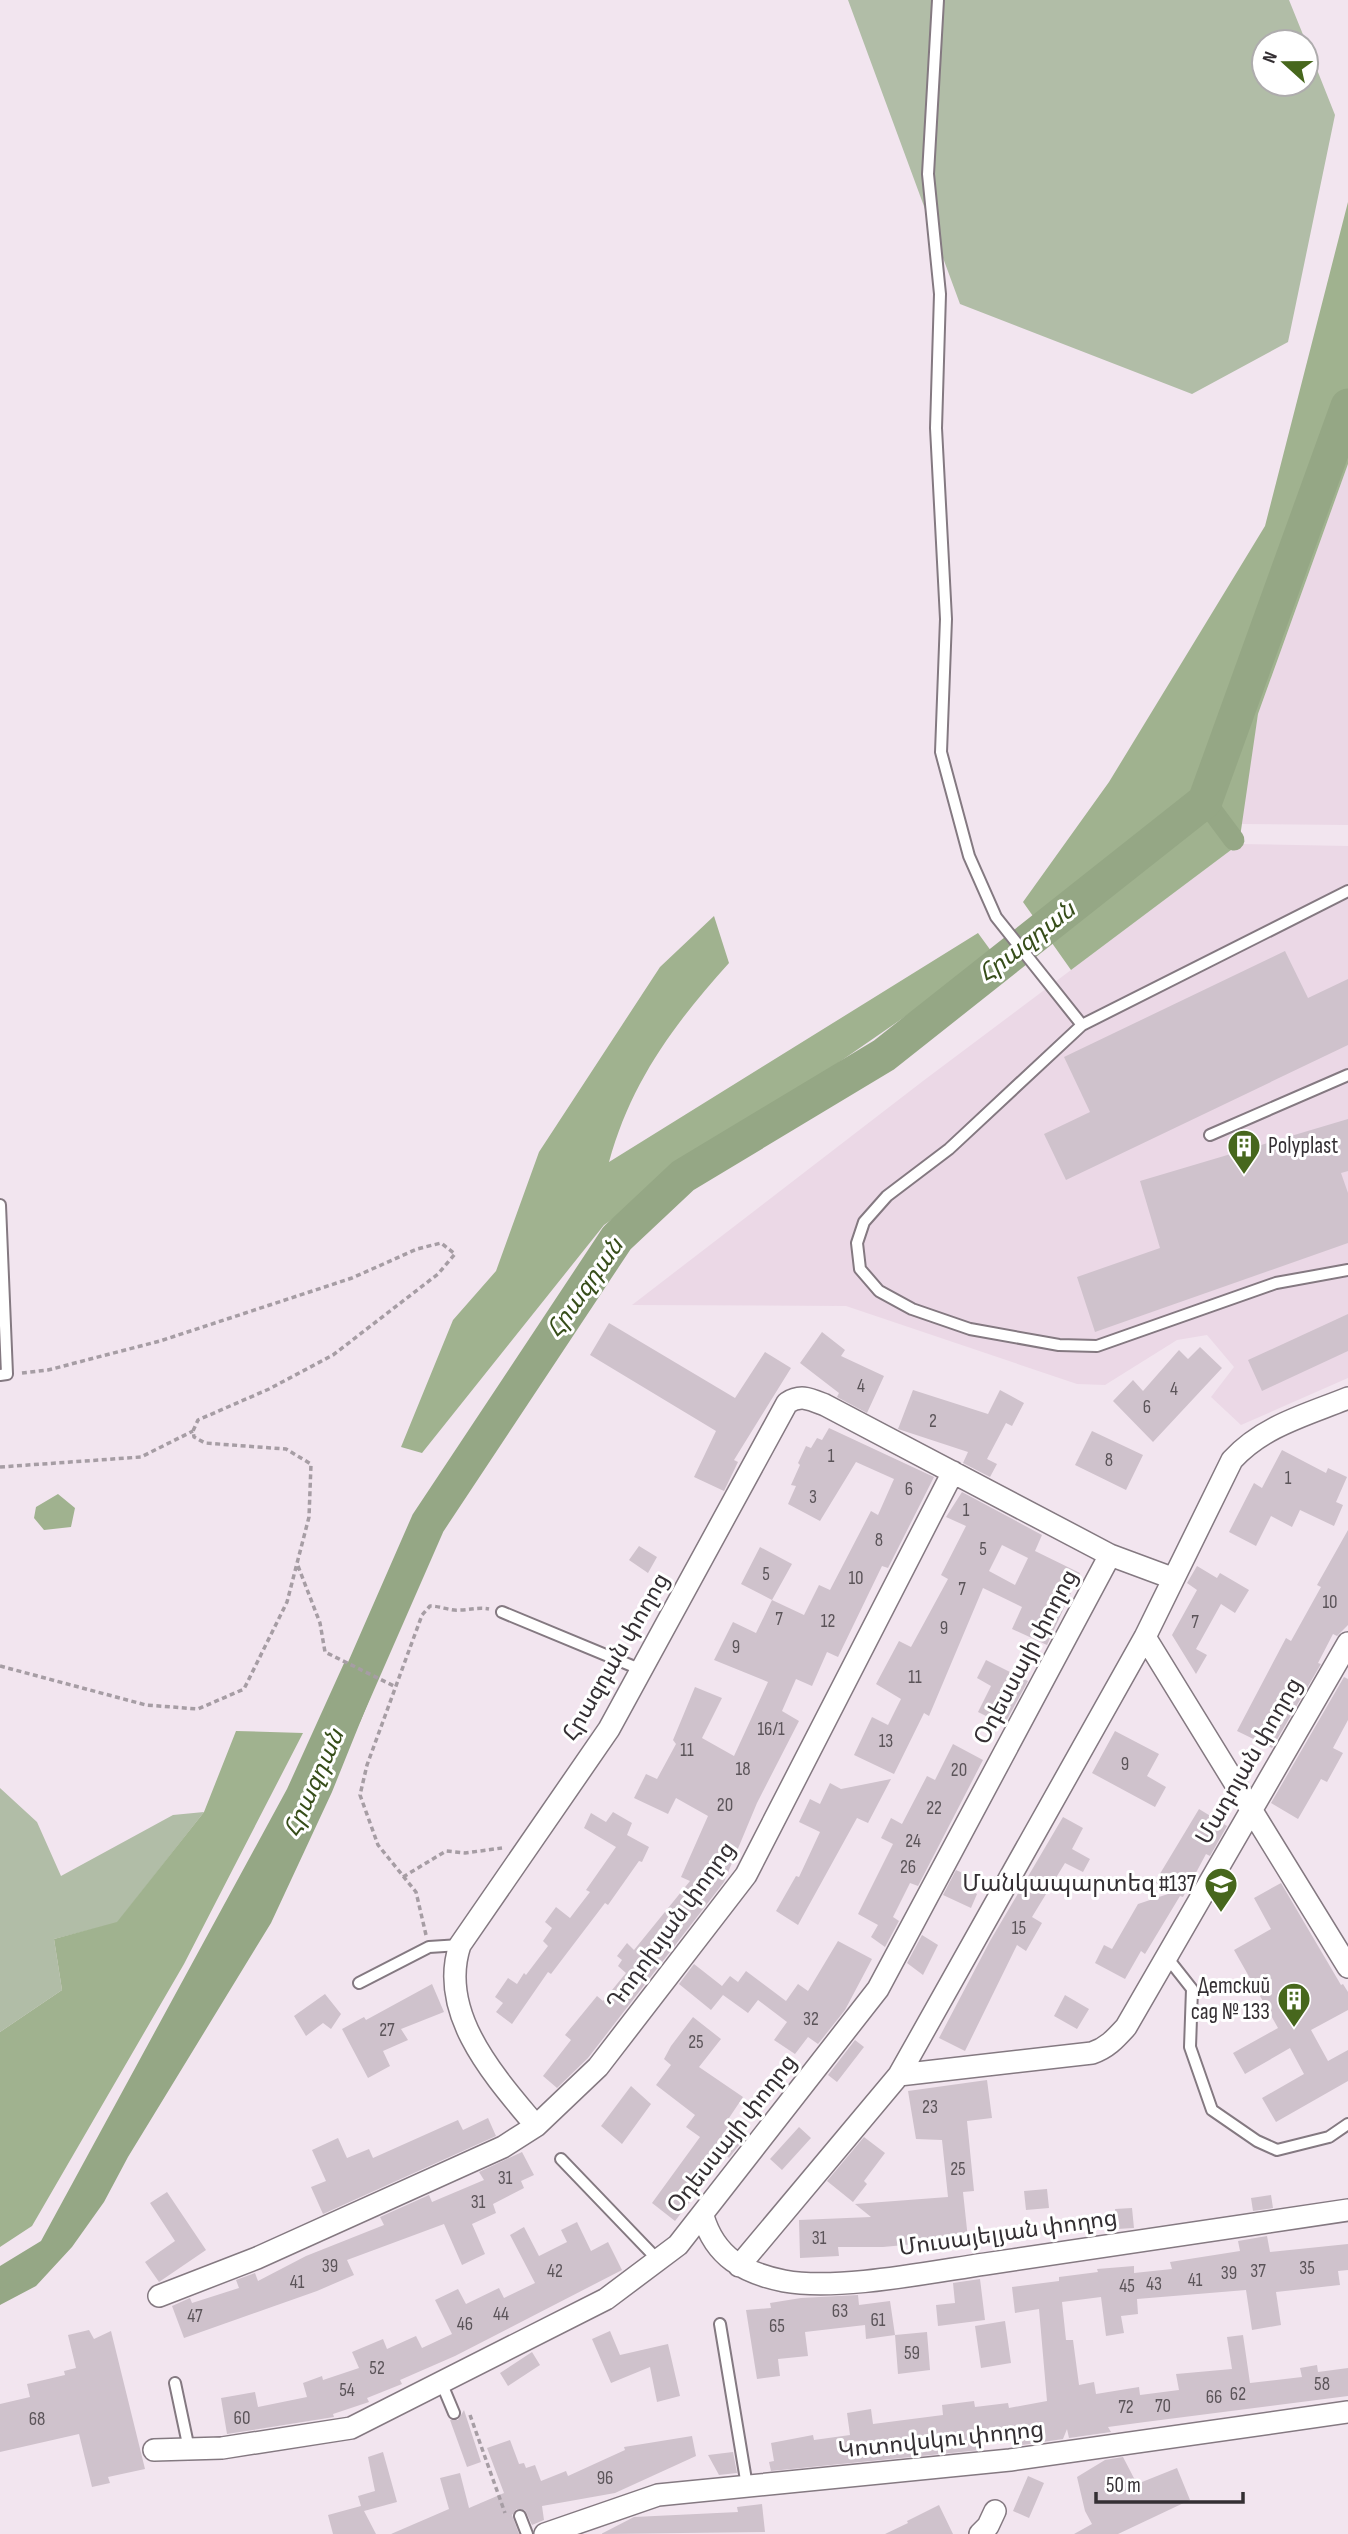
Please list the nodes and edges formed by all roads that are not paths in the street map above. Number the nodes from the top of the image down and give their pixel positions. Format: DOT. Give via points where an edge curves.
graph roads {
  1 [pos="938,0"];
  2 [pos="1348,891"];
  3 [pos="1082,1025"];
  4 [pos="1348,1075"];
  5 [pos="1210,1135"];
  6 [pos="0,1205"];
  7 [pos="1348,1270"];
  8 [pos="4,1375"];
  9 [pos="1348,1398"];
  10 [pos="953,1472"];
  11 [pos="1110,1555"];
  12 [pos="1172,1578"];
  13 [pos="502,1612"];
  14 [pos="1145,1637"];
  15 [pos="1348,1643"];
  16 [pos="642,1670"];
  17 [pos="1252,1807"];
  18 [pos="460,1945"];
  19 [pos="1166,1956"];
  20 [pos="1348,1967"];
  21 [pos="359,1983"];
  22 [pos="899,2075"];
  23 [pos="1348,2124"];
  24 [pos="535,2133"];
  25 [pos="561,2159"];
  26 [pos="1348,2210"];
  27 [pos="703,2216"];
  28 [pos="657,2260"];
  29 [pos="738,2266"];
  30 [pos="159,2296"];
  31 [pos="720,2324"];
  32 [pos="441,2382"];
  33 [pos="175,2383"];
  34 [pos="405,2400"];
  35 [pos="1348,2412"];
  36 [pos="454,2413"];
  37 [pos="360,2435"];
  38 [pos="189,2449"];
  39 [pos="154,2450"];
  40 [pos="747,2486"];
  41 [pos="995,2511"];
  42 [pos="520,2516"];
  43 [pos="527,2534"];
  44 [pos="545,2534"];
  45 [pos="980,2534"];
  1 -- 3 [label="lane" via="928,174 940,294 936,428 946,619 941,752 970,856 996,917"];
  2 -- 3 [label="lane"];
  3 -- 7 [label="lane" via="949,1149 887,1196 864,1222 857,1243 860,1269 879,1291 912,1310 970,1329 1059,1345 1097,1346 1276,1283"];
  4 -- 5 [label="lane"];
  6 -- 8 [label="lane"];
  9 -- 12 [label="street" via="1250,1441 1232,1461"];
  10 -- 11 [label="street"];
  10 -- 16 [label="street, Հրազդան փողոց" via="814,1400 797,1397 787,1403"];
  10 -- 24 [label="street, Դոդոխյան փողոց" via="746,1875 598,2067"];
  11 -- 12 [label="street"];
  11 -- 27 [label="street, Օդեսսայի փողոց" via="878,1989"];
  12 -- 14 [label="street"];
  13 -- 16 [label="lane"];
  14 -- 17 [label="street"];
  14 -- 22 [label="street"];
  15 -- 17 [label="street, Մադոյան փողոց"];
  16 -- 18 [label="street, Հրազդան փողոց" via="609,1730"];
  17 -- 19 [label="street, Մադոյան փողոց"];
  17 -- 20 [label="street"];
  18 -- 21 [label="lane" via="429,1947"];
  18 -- 24 [label="street, Հրազդան փողոց" via="455,1971 468,2031 489,2070"];
  19 -- 22 [label="street, Մադոյան փողոց" via="1126,2027 1106,2048"];
  19 -- 23 [label="lane" via="1192,1989 1190,2046 1212,2110 1277,2150 1329,2137"];
  22 -- 29 [label="street"];
  24 -- 30 [label="street, Դոդոխյան փողոց" via="281,2247"];
  25 -- 28 [label="lane"];
  26 -- 29 [label="street, Մուսայելյան փողոց" via="829,2283 786,2281"];
  27 -- 28 [label="street, Օդեսսայի փողոց" via="678,2245"];
  27 -- 29 [label="street, Մուսայելյան փողոց" via="716,2247"];
  28 -- 32 [label="street, Օդեսսայի փողոց" via="606,2299"];
  31 -- 40 [label="lane"];
  32 -- 34 [label="street, Օդեսսայի փողոց"];
  32 -- 36 [label="lane"];
  33 -- 38 [label="lane"];
  34 -- 37 [label="lane" via="401,2410"];
  34 -- 38 [label="street, Օդեսսայի փողոց" via="351,2428"];
  35 -- 40 [label="street, Կոտովսկու փողոց" via="1010,2460"];
  38 -- 39 [label="street, Օդեսսայի փողոց"];
  40 -- 44 [label="street, Կոտովսկու փողոց" via="657,2495"];
  41 -- 45 [label="street"];
  42 -- 43 [label="lane"];
}
